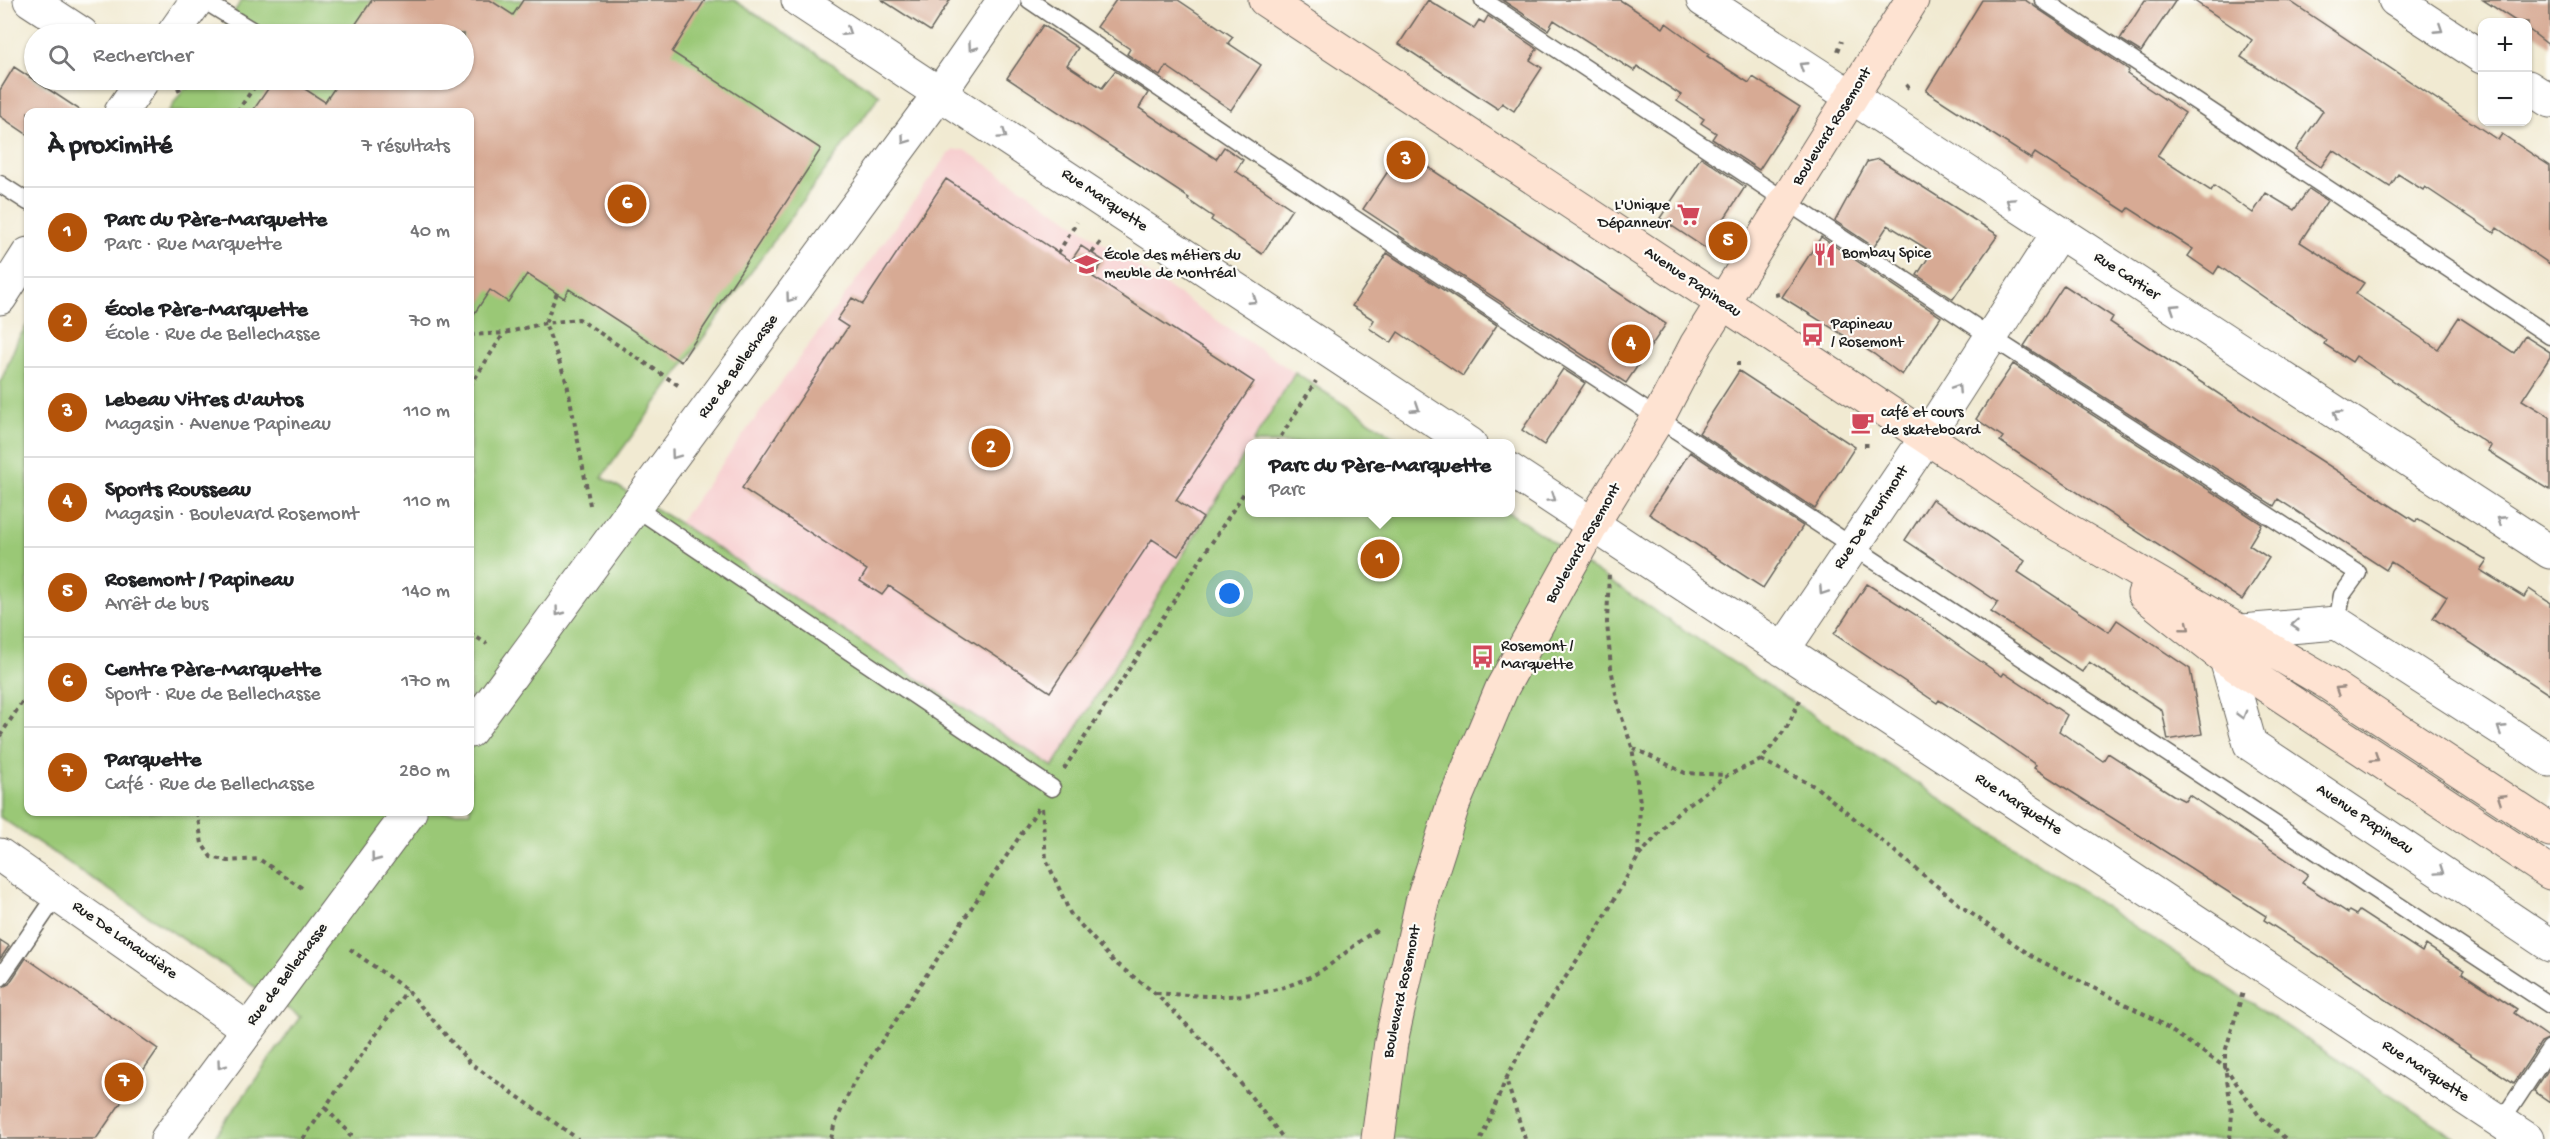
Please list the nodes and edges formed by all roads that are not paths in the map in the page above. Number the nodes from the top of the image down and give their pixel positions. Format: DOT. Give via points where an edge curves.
graph roads {
  1 [pos="30,0"];
  2 [pos="197,0"];
  3 [pos="203,0"];
  4 [pos="798,0"];
  5 [pos="1004,0"];
  6 [pos="1029,0"];
  7 [pos="1265,0"];
  8 [pos="1483,0"];
  9 [pos="1703,0"];
  10 [pos="1912,0"];
  11 [pos="2043,0"];
  12 [pos="2395,0"];
  13 [pos="67,24"];
  14 [pos="180,24"];
  15 [pos="242,24"];
  16 [pos="2478,54"];
  17 [pos="136,90"];
  18 [pos="2532,90"];
  19 [pos="940,93"];
  20 [pos="1852,97"];
  21 [pos="2550,101"];
  22 [pos="124,108"];
  23 [pos="0,184"];
  24 [pos="24,199"];
  25 [pos="1786,201"];
  26 [pos="2058,234"];
  27 [pos="24,260"];
  28 [pos="0,298"];
  29 [pos="1722,303"];
  30 [pos="2550,336"];
  31 [pos="1990,337"];
  32 [pos="1659,418"];
  33 [pos="1926,438"];
  34 [pos="1462,439"];
  35 [pos="1515,473"];
  36 [pos="636,508"];
  37 [pos="1592,525"];
  38 [pos="2059,525"];
  39 [pos="1853,545"];
  40 [pos="2550,552"];
  41 [pos="2337,622"];
  42 [pos="2242,631"];
  43 [pos="1783,650"];
  44 [pos="2226,659"];
  45 [pos="474,726"];
  46 [pos="2550,760"];
  47 [pos="1052,788"];
  48 [pos="407,816"];
  49 [pos="2550,830"];
  50 [pos="0,855"];
  51 [pos="2550,873"];
  52 [pos="57,895"];
  53 [pos="2550,945"];
  54 [pos="0,978"];
  55 [pos="2550,1005"];
  56 [pos="248,1029"];
  57 [pos="2550,1047"];
  58 [pos="2514,1131"];
  59 [pos="167,1139"];
  60 [pos="1378,1139"];
  1 -- 13 [label="street"];
  2 -- 14 [label="street"];
  3 -- 15 [label="lane"];
  4 -- 19 [label="street, Rue Marquette, one-way"];
  5 -- 19 [label="street, Rue de Bellechasse, one-way"];
  6 -- 32 [label="lane"];
  7 -- 29 [label="main road, Avenue Papineau"];
  8 -- 25 [label="lane"];
  20 -- 9 [label="street, Rue Cartier, one-way"];
  10 -- 20 [label="main road, Boulevard Rosemont"];
  11 -- 30 [label="lane"];
  12 -- 16 [label="street, one-way"];
  17 -- 22 [label="street"];
  18 -- 21 [label="street"];
  19 -- 34 [label="street, Rue Marquette, one-way"];
  19 -- 36 [label="street, Rue de Bellechasse, one-way"];
  20 -- 25 [label="main road, Boulevard Rosemont"];
  26 -- 20 [label="street, Rue Cartier, one-way"];
  23 -- 24 [label="lane"];
  25 -- 29 [label="main road, Boulevard Rosemont"];
  25 -- 31 [label="lane"];
  26 -- 31 [label="street, Rue De Fleurimont"];
  40 -- 26 [label="street, Rue Cartier, one-way"];
  27 -- 28 [label="street"];
  29 -- 32 [label="main road, Boulevard Rosemont"];
  29 -- 33 [label="main road, Avenue Papineau"];
  33 -- 31 [label="street, Rue De Fleurimont, one-way"];
  31 -- 41 [label="lane" via="2358,573 2342,595"];
  32 -- 37 [label="main road, Boulevard Rosemont"];
  32 -- 39 [label="lane"];
  33 -- 38 [label="main road, Avenue Papineau"];
  33 -- 39 [label="street, Rue De Fleurimont"];
  35 -- 37 [label="street, Rue Marquette, one-way"];
  36 -- 45 [label="street, Rue de Bellechasse, one-way"];
  36 -- 47 [label="lane"];
  37 -- 43 [label="street, Rue Marquette"];
  37 -- 60 [label="main road, Boulevard Rosemont" via="1502,688 1453,805 1422,902 1396,1020"];
  38 -- 42 [label="main road, Avenue Papineau"];
  38 -- 44 [label="main road, Avenue Papineau, one-way"];
  39 -- 43 [label="street, Rue De Fleurimont, one-way"];
  39 -- 55 [label="lane"];
  41 -- 42 [label="street, one-way"];
  46 -- 41 [label="street, one-way"];
  49 -- 42 [label="main road, Avenue Papineau, one-way"];
  43 -- 58 [label="street, Rue Marquette"];
  44 -- 51 [label="main road, Avenue Papineau, one-way"];
  44 -- 53 [label="street, Avenue Papineau, one-way" via="2250,744"];
  48 -- 56 [label="street, Rue de Bellechasse, one-way"];
  50 -- 52 [label="street, Rue De Lanaudière"];
  52 -- 54 [label="lane"];
  52 -- 56 [label="street, Rue De Lanaudière"];
  56 -- 59 [label="street, Rue de Bellechasse, one-way"];
  57 -- 58 [label="lane"];
}
